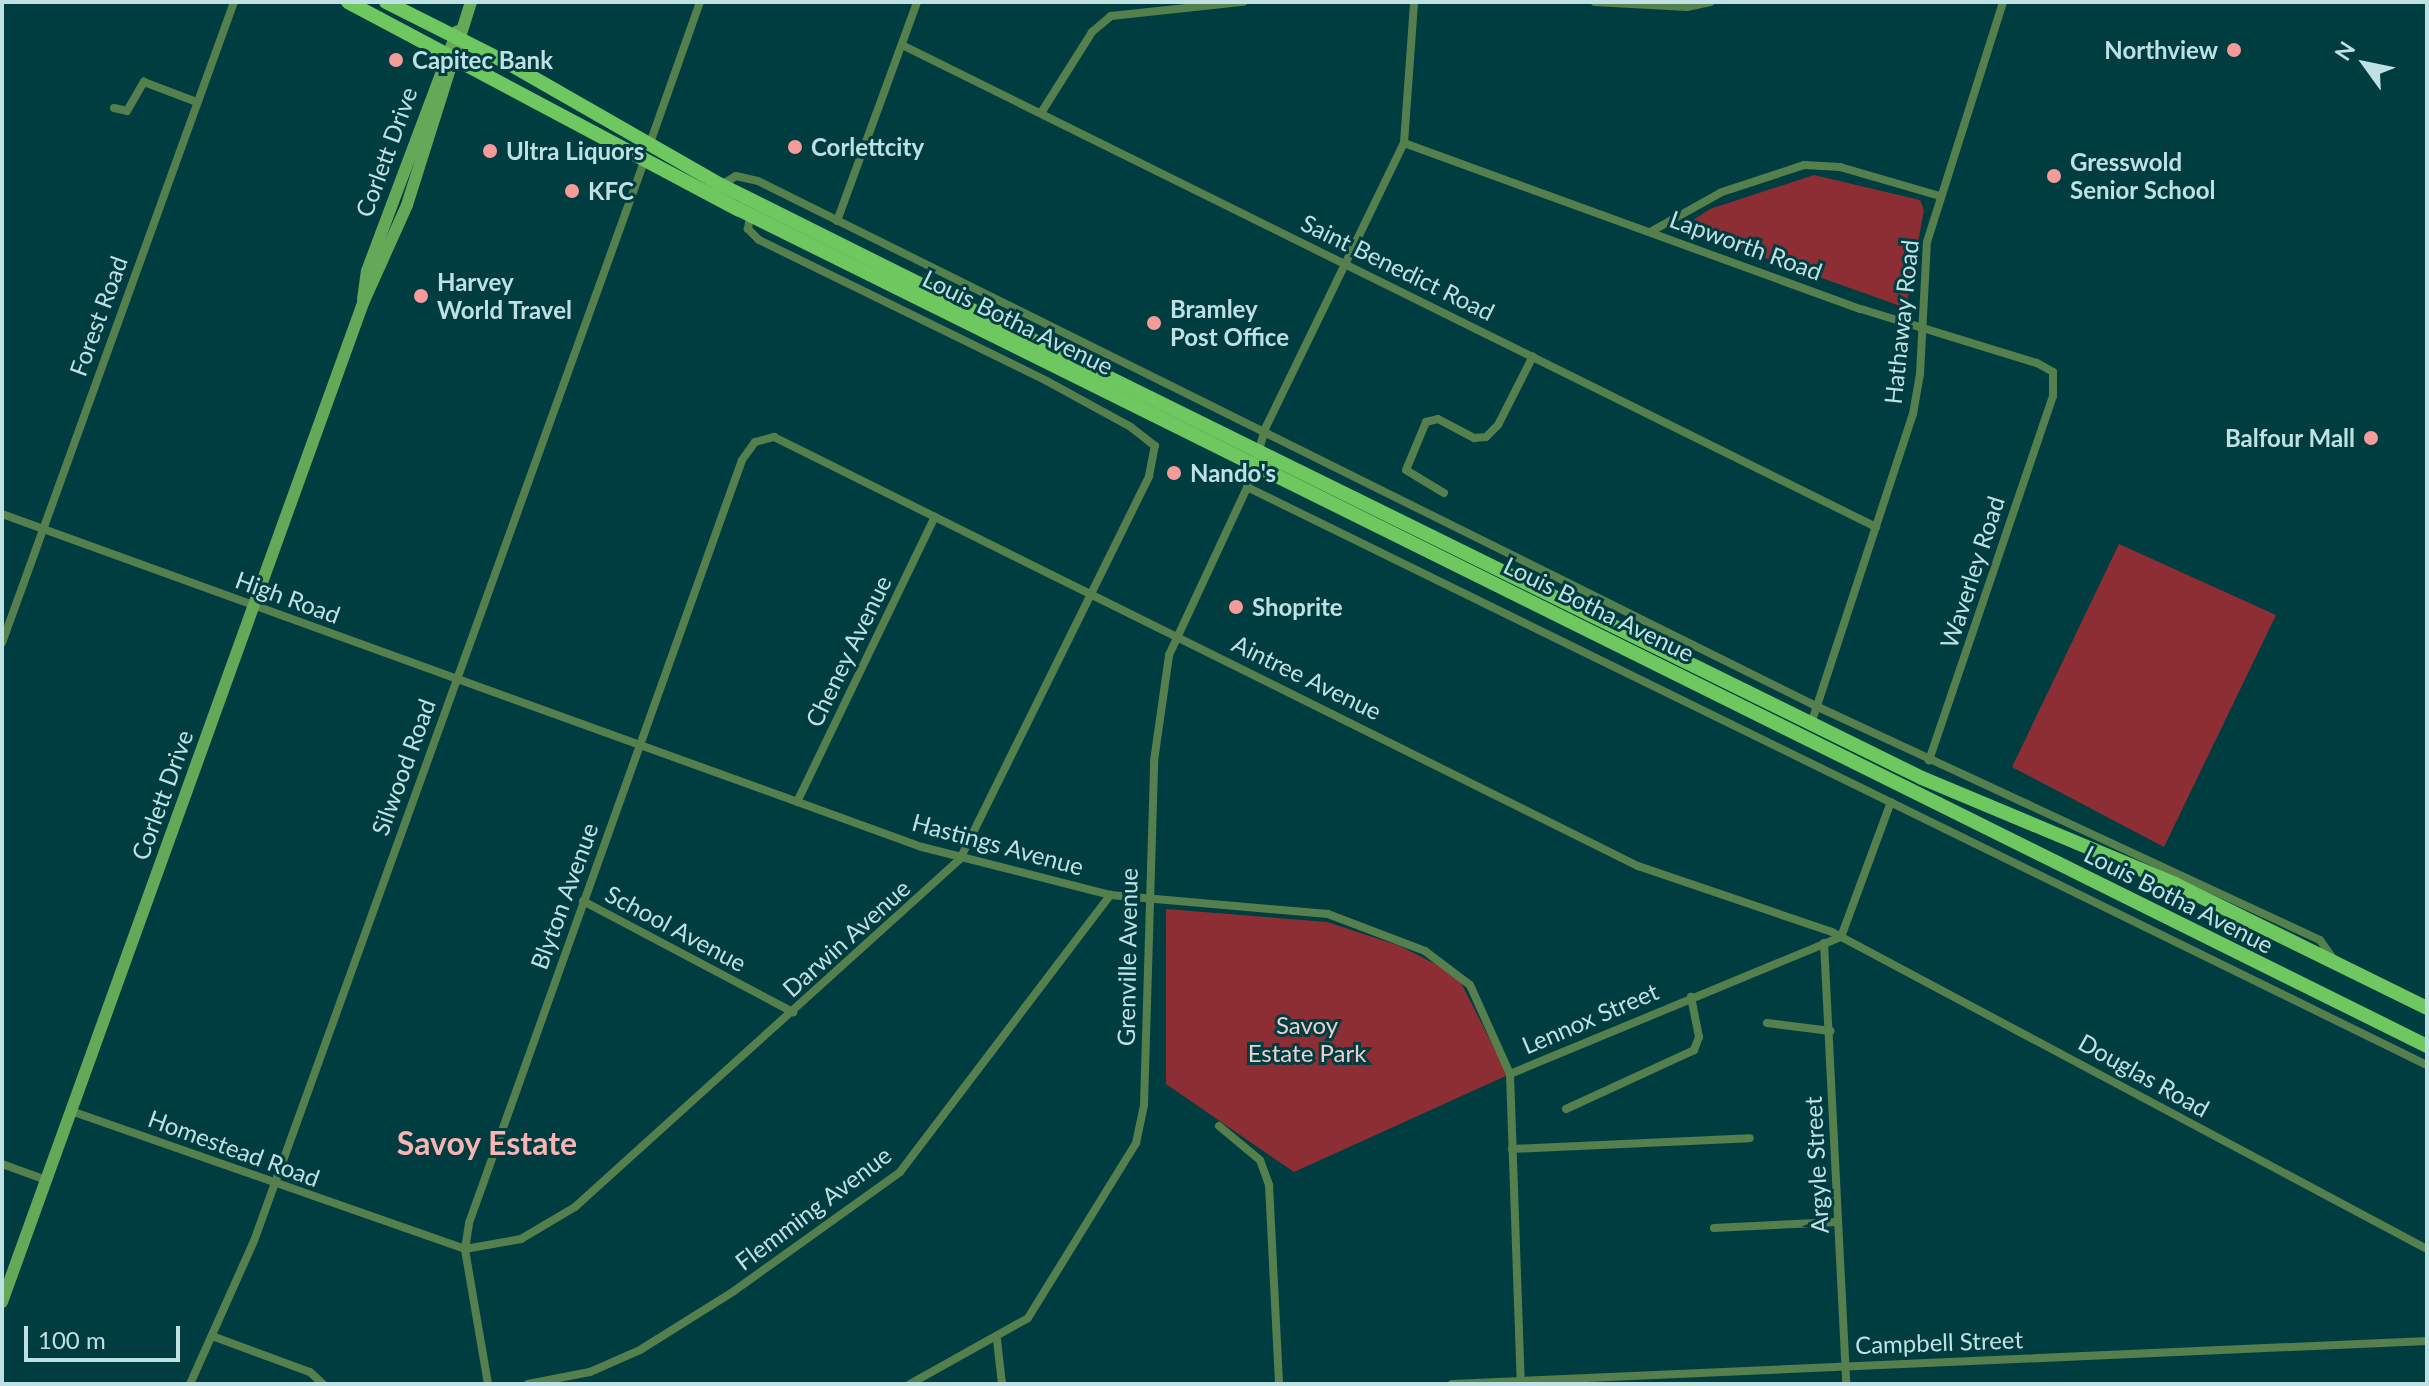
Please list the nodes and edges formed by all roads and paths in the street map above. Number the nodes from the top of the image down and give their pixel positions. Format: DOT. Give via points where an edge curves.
graph roads {
  1 [pos="234,2"];
  2 [pos="348,2"];
  3 [pos="386,2"];
  4 [pos="471,2"];
  5 [pos="700,2"];
  6 [pos="917,2"];
  7 [pos="1243,2"];
  8 [pos="1414,2"];
  9 [pos="1595,2"];
  10 [pos="1710,2"];
  11 [pos="2003,2"];
  12 [pos="458,38"];
  13 [pos="902,45"];
  14 [pos="451,56"];
  15 [pos="197,102"];
  16 [pos="114,108"];
  17 [pos="1041,113"];
  18 [pos="1404,143"];
  19 [pos="647,153"];
  20 [pos="721,185"];
  21 [pos="1940,196"];
  22 [pos="750,215"];
  23 [pos="837,221"];
  24 [pos="1652,231"];
  25 [pos="1345,264"];
  26 [pos="1924,328"];
  27 [pos="1075,338"];
  28 [pos="1066,356"];
  29 [pos="1533,356"];
  30 [pos="1047,360"];
  31 [pos="1038,377"];
  32 [pos="2053,396"];
  33 [pos="1142,408"];
  34 [pos="1131,427"];
  35 [pos="1265,429"];
  36 [pos="763,438"];
  37 [pos="1261,451"];
  38 [pos="1156,456"];
  39 [pos="1256,466"];
  40 [pos="1247,487"];
  41 [pos="1444,493"];
  42 [pos="2,514"];
  43 [pos="935,517"];
  44 [pos="1876,527"];
  45 [pos="43,529"];
  46 [pos="1090,592"];
  47 [pos="253,606"];
  48 [pos="1175,635"];
  49 [pos="2,643"];
  50 [pos="456,679"];
  51 [pos="1818,707"];
  52 [pos="562,717"];
  53 [pos="1808,729"];
  54 [pos="641,745"];
  55 [pos="1929,761"];
  56 [pos="797,802"];
  57 [pos="1891,802"];
  58 [pos="960,859"];
  59 [pos="1110,895"];
  60 [pos="1147,899"];
  61 [pos="583,901"];
  62 [pos="1841,937"];
  63 [pos="1824,943"];
  64 [pos="2334,960"];
  65 [pos="1691,997"];
  66 [pos="2427,1008"];
  67 [pos="793,1012"];
  68 [pos="1767,1023"];
  69 [pos="1830,1031"];
  70 [pos="2427,1046"];
  71 [pos="2427,1065"];
  72 [pos="1510,1074"];
  73 [pos="1566,1109"];
  74 [pos="71,1111"];
  75 [pos="1219,1126"];
  76 [pos="1750,1138"];
  77 [pos="1512,1149"];
  78 [pos="2,1164"];
  79 [pos="46,1180"];
  80 [pos="275,1184"];
  81 [pos="384,1222"];
  82 [pos="1838,1222"];
  83 [pos="1714,1228"];
  84 [pos="465,1249"];
  85 [pos="2427,1249"];
  86 [pos="2,1302"];
  87 [pos="212,1336"];
  88 [pos="997,1340"];
  89 [pos="2427,1341"];
  90 [pos="1845,1366"];
  91 [pos="1642,1380"];
  92 [pos="1521,1382"];
  93 [pos="190,1384"];
  94 [pos="323,1384"];
  95 [pos="488,1384"];
  96 [pos="528,1384"];
  97 [pos="910,1384"];
  98 [pos="1002,1384"];
  99 [pos="1279,1384"];
  100 [pos="1452,1384"];
  101 [pos="1846,1384"];
  1 -- 15 [label="street, Forest Road"];
  2 -- 14 [label="main road, Louis Botha Avenue"];
  3 -- 12 [label="main road, Louis Botha Avenue"];
  4 -- 12 [label="main road, Corlett Drive"];
  5 -- 19 [label="street, Silwood Road"];
  6 -- 13 [label="street"];
  7 -- 17 [label="street" via="1111,16 1092,32"];
  8 -- 18 [label="street"];
  9 -- 10 [label="street" via="1687,7"];
  11 -- 21 [label="street, Hathaway Road"];
  12 -- 14 [label="main road, Corlett Drive"];
  12 -- 19 [label="main road, Louis Botha Avenue"];
  13 -- 17 [label="street, Saint Benedict Road"];
  13 -- 23 [label="street"];
  14 -- 19 [label="main road, Louis Botha Avenue"];
  14 -- 47 [label="main road, Corlett Drive" via="407,205 363,303"];
  15 -- 16 [label="street" via="144,82 127,111"];
  15 -- 45 [label="street, Forest Road"];
  17 -- 25 [label="street, Saint Benedict Road"];
  18 -- 24 [label="street, Lapworth Road"];
  18 -- 25 [label="street, Grenville Avenue"];
  19 -- 20 [label="main road, Louis Botha Avenue"];
  19 -- 22 [label="main road, Louis Botha Avenue"];
  19 -- 50 [label="street, Silwood Road"];
  20 -- 23 [label="street, Louis Botha Avenue" via="736,176 748,177"];
  20 -- 28 [label="main road, Louis Botha Avenue"];
  21 -- 24 [label="street" via="1840,167 1804,165 1722,192"];
  21 -- 26 [label="street, Hathaway Road" via="1927,242"];
  22 -- 30 [label="main road, Louis Botha Avenue"];
  22 -- 31 [label="street, Louis Botha Avenue" via="748,229 759,240"];
  23 -- 27 [label="street, Louis Botha Avenue"];
  24 -- 26 [label="street, Lapworth Road"];
  25 -- 29 [label="street, Saint Benedict Road"];
  25 -- 35 [label="street, Grenville Avenue"];
  26 -- 32 [label="street, Lapworth Road" via="2044,365 2055,377"];
  26 -- 44 [label="street, Hathaway Road" via="1918,394"];
  27 -- 28 [label="street"];
  27 -- 35 [label="street, Louis Botha Avenue"];
  28 -- 37 [label="main road, Louis Botha Avenue"];
  29 -- 41 [label="street" via="1498,425 1486,437 1474,438 1438,419 1426,422 1406,470"];
  29 -- 44 [label="street, Saint Benedict Road"];
  30 -- 31 [label="street"];
  30 -- 33 [label="main road, Louis Botha Avenue"];
  31 -- 34 [label="street, Louis Botha Avenue"];
  32 -- 55 [label="street, Waverley Road"];
  33 -- 34 [label="street"];
  33 -- 39 [label="main road, Louis Botha Avenue"];
  34 -- 38 [label="street, Louis Botha Avenue" via="1150,441"];
  35 -- 37 [label="street, Grenville Avenue"];
  35 -- 51 [label="street, Louis Botha Avenue"];
  36 -- 43 [label="street, Aintree Avenue" via="786,440"];
  36 -- 54 [label="street, Blyton Avenue" via="742,460"];
  37 -- 39 [label="street, Grenville Avenue"];
  37 -- 53 [label="main road, Louis Botha Avenue"];
  38 -- 46 [label="street, Darwin Avenue"];
  39 -- 40 [label="street, Grenville Avenue"];
  39 -- 53 [label="main road, Louis Botha Avenue"];
  40 -- 48 [label="street, Grenville Avenue"];
  40 -- 57 [label="street, Louis Botha Avenue"];
  42 -- 45 [label="street, High Road"];
  43 -- 46 [label="street, Aintree Avenue"];
  43 -- 56 [label="street, Cheney Avenue"];
  44 -- 51 [label="street, Hathaway Road"];
  45 -- 47 [label="street, High Road"];
  45 -- 49 [label="street, Forest Road"];
  46 -- 48 [label="street, Aintree Avenue"];
  46 -- 58 [label="street, Darwin Avenue"];
  47 -- 50 [label="street, High Road"];
  47 -- 74 [label="main road, Corlett Drive"];
  48 -- 60 [label="street, Grenville Avenue" via="1156,740"];
  48 -- 62 [label="street, Aintree Avenue" via="1638,866"];
  50 -- 52 [label="street, High Road"];
  50 -- 80 [label="street, Silwood Road"];
  51 -- 53 [label="street, Hathaway Road"];
  51 -- 55 [label="street, Louis Botha Avenue"];
  52 -- 54 [label="street, Hastings Avenue"];
  53 -- 64 [label="main road, Louis Botha Avenue" via="2175,884"];
  53 -- 70 [label="main road, Louis Botha Avenue"];
  54 -- 56 [label="street, Hastings Avenue"];
  54 -- 61 [label="street, Blyton Avenue"];
  55 -- 64 [label="street, Louis Botha Avenue" via="2320,940"];
  56 -- 58 [label="street, Hastings Avenue"];
  57 -- 62 [label="street"];
  57 -- 71 [label="street, Louis Botha Avenue"];
  58 -- 59 [label="street, Hastings Avenue"];
  58 -- 67 [label="street, Darwin Avenue"];
  59 -- 60 [label="street, Hastings Avenue"];
  59 -- 96 [label="street, Flemming Avenue" via="900,1172 734,1291 640,1350 590,1372"];
  60 -- 72 [label="street, Hastings Avenue" via="1328,914 1425,951 1470,985"];
  60 -- 88 [label="street, Grenville Avenue" via="1144,1105 1136,1143 1028,1318"];
  61 -- 67 [label="street, School Avenue"];
  61 -- 84 [label="street, Blyton Avenue" via="471,1215"];
  62 -- 63 [label="street, Lennox Street"];
  62 -- 85 [label="street, Douglas Road"];
  63 -- 65 [label="street, Lennox Street"];
  63 -- 69 [label="street, Argyle Street"];
  64 -- 66 [label="main road, Louis Botha Avenue"];
  65 -- 72 [label="street, Lennox Street"];
  65 -- 73 [label="street" via="1699,1037 1694,1050"];
  67 -- 84 [label="street, Darwin Avenue" via="550,1226 521,1239"];
  68 -- 69 [label="street"];
  69 -- 82 [label="street, Argyle Street"];
  72 -- 77 [label="street, Lennox Street"];
  74 -- 79 [label="main road, Corlett Drive"];
  74 -- 80 [label="street, Homestead Road"];
  75 -- 99 [label="street" via="1260,1160 1269,1185"];
  76 -- 77 [label="street"];
  77 -- 92 [label="street, Lennox Street"];
  78 -- 79 [label="street"];
  79 -- 86 [label="main road, Corlett Drive"];
  80 -- 81 [label="street, Homestead Road"];
  80 -- 87 [label="street, Silwood Road"];
  81 -- 84 [label="street, Darwin Avenue"];
  82 -- 83 [label="street"];
  82 -- 90 [label="street, Argyle Street"];
  84 -- 95 [label="street, Blyton Avenue"];
  87 -- 93 [label="street, Silwood Road"];
  87 -- 94 [label="street" via="310,1372"];
  88 -- 97 [label="street, Grenville Avenue"];
  88 -- 98 [label="street"];
  89 -- 90 [label="street, Campbell Street"];
  90 -- 91 [label="street, Campbell Street"];
  90 -- 101 [label="street, Argyle Street"];
  91 -- 92 [label="street, Campbell Street"];
  92 -- 100 [label="street, Campbell Street"];
}
